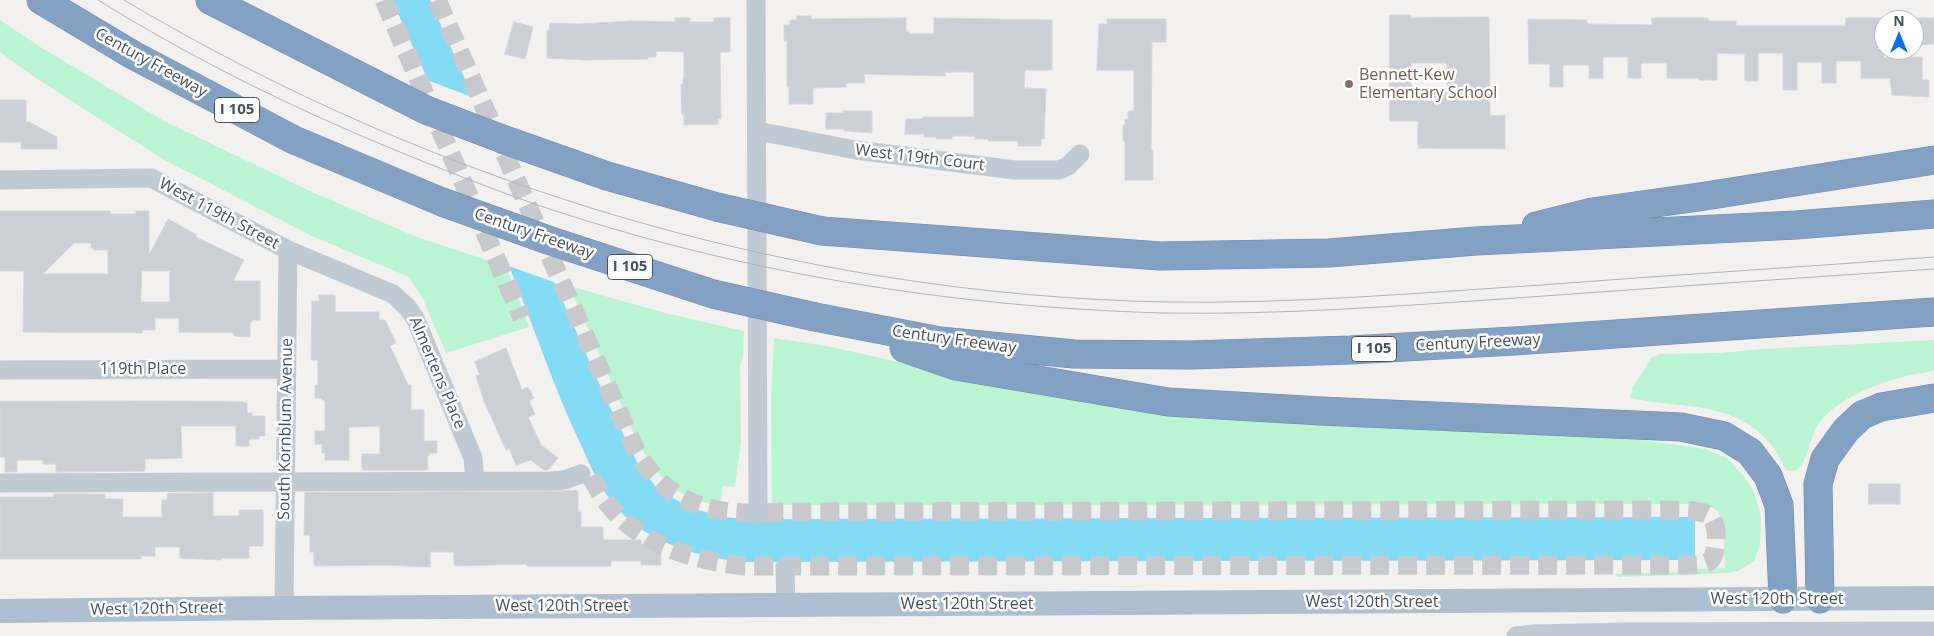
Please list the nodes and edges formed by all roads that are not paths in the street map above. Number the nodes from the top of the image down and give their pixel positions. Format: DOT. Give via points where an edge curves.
graph roads {
  1 [pos="41,0"];
  2 [pos="210,0"];
  3 [pos="756,0"];
  4 [pos="756,131"];
  5 [pos="1080,154"];
  6 [pos="1934,160"];
  7 [pos="0,180"];
  8 [pos="1934,214"];
  9 [pos="1476,241"];
  10 [pos="288,250"];
  11 [pos="1934,312"];
  12 [pos="815,317"];
  13 [pos="286,369"];
  14 [pos="0,370"];
  15 [pos="1934,398"];
  16 [pos="581,474"];
  17 [pos="475,481"];
  18 [pos="0,483"];
  19 [pos="285,483"];
  20 [pos="758,514"];
  21 [pos="785,567"];
  22 [pos="1934,598"];
  23 [pos="1782,599"];
  24 [pos="1820,599"];
  25 [pos="786,605"];
  26 [pos="284,608"];
  27 [pos="0,611"];
  28 [pos="1934,631"];
  29 [pos="1516,636"];
  1 -- 12 [label="highway, Century Freeway / I 105, bridge" via="133,55 294,140 442,202 713,294"];
  2 -- 9 [label="highway, bridge" via="426,110 505,140 607,176 717,207 822,231 1160,256 1329,253"];
  3 -- 4 [label="street"];
  4 -- 5 [label="street, West 119th Court" via="856,150 1015,170 1059,170"];
  4 -- 20 [label="street"];
  6 -- 9 [label="highway" via="1592,212"];
  7 -- 10 [label="street, West 119th Street" via="151,178"];
  8 -- 9 [label="highway" via="1796,225"];
  10 -- 13 [label="street, South Kornblum Avenue"];
  10 -- 17 [label="street, Almertens Place" via="383,289 408,308 473,458"];
  11 -- 12 [label="highway, Century Freeway / I 105" via="1514,341 1190,356 1074,354 940,341"];
  12 -- 23 [label="highway" via="956,366 1168,402 1681,427 1724,436 1750,452 1774,490 1779,505"];
  13 -- 14 [label="street, 119th Place"];
  13 -- 19 [label="street, South Kornblum Avenue"];
  15 -- 24 [label="highway" via="1881,407 1862,415 1825,458 1818,484"];
  16 -- 17 [label="street" via="550,481"];
  17 -- 19 [label="street"];
  18 -- 19 [label="street"];
  19 -- 26 [label="street, South Kornblum Avenue"];
  21 -- 25 [label="street"];
  22 -- 24 [label="main road, West 120th Street"];
  23 -- 24 [label="main road, West 120th Street"];
  23 -- 25 [label="main road, West 120th Street"];
  25 -- 26 [label="main road, West 120th Street"];
  26 -- 27 [label="main road, West 120th Street"];
  28 -- 29 [label="street" via="1622,632"];
}
